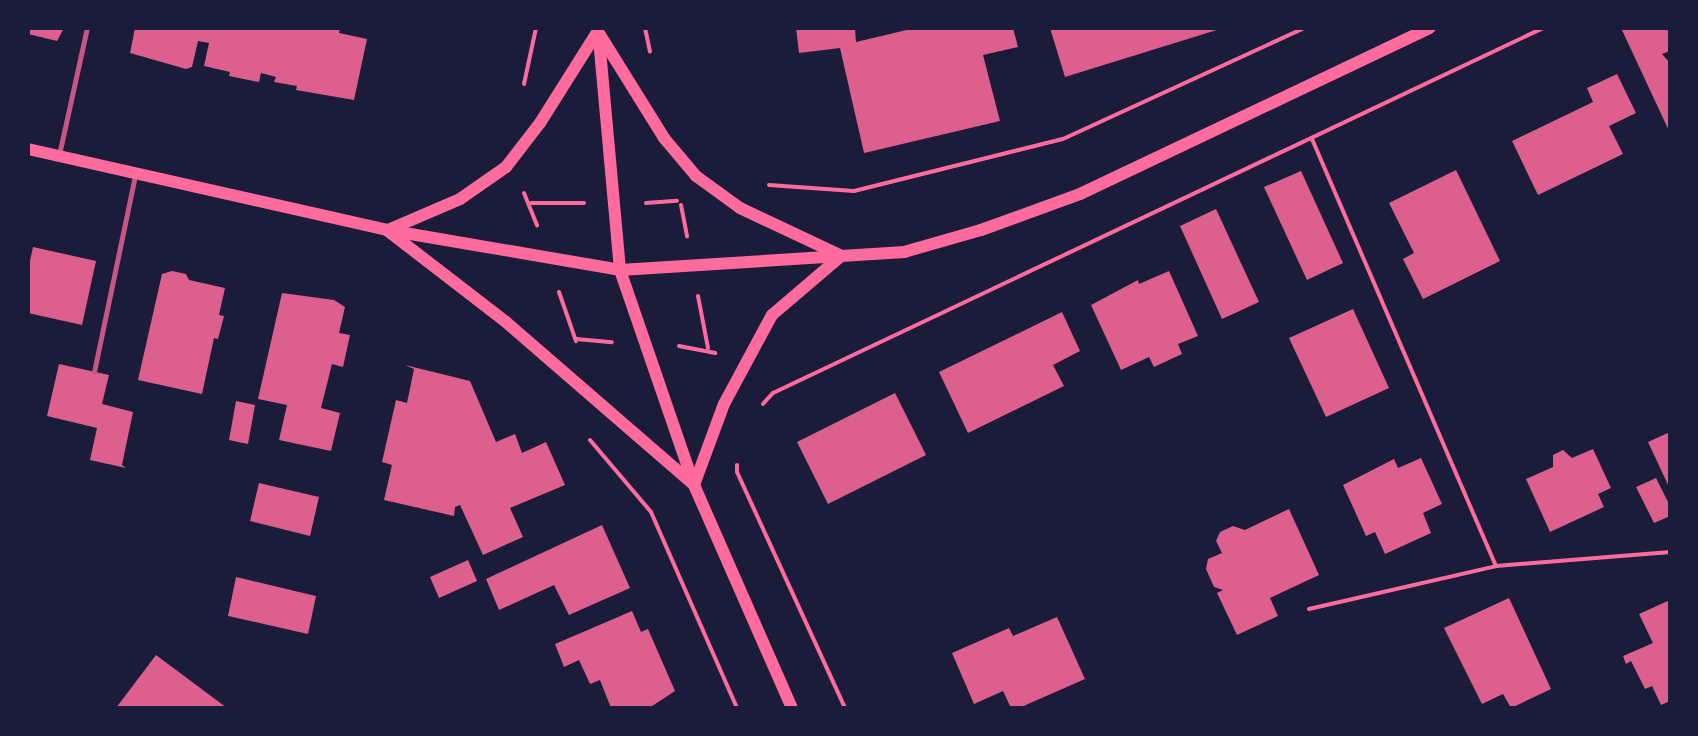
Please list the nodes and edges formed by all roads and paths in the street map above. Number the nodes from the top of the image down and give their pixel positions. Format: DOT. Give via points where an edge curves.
graph roads {
  1 [pos="87,28"];
  2 [pos="536,28"];
  3 [pos="645,28"];
  4 [pos="1304,28"];
  5 [pos="1430,28"];
  6 [pos="1543,28"];
  7 [pos="598,30"];
  8 [pos="652,61"];
  9 [pos="522,92"];
  10 [pos="1312,139"];
  11 [pos="28,149"];
  12 [pos="59,155"];
  13 [pos="136,172"];
  14 [pos="759,181"];
  15 [pos="387,230"];
  16 [pos="841,256"];
  17 [pos="620,270"];
  18 [pos="94,372"];
  19 [pos="759,408"];
  20 [pos="583,432"];
  21 [pos="738,456"];
  22 [pos="694,485"];
  23 [pos="1670,552"];
  24 [pos="1496,566"];
  25 [pos="1309,609"];
  26 [pos="737,708"];
  27 [pos="792,708"];
  28 [pos="845,708"];
  1 -- 12 [label="lane"];
  2 -- 9 [label="path"];
  3 -- 8 [label="path"];
  4 -- 14 [label="path" via="1063,139 854,191"];
  5 -- 16 [label="main road" via="1080,194 981,230 904,252"];
  6 -- 10 [label="path"];
  7 -- 15 [label="main road" via="540,123 506,167 460,199"];
  7 -- 16 [label="main road" via="664,138 696,176 740,208"];
  7 -- 17 [label="main road"];
  10 -- 19 [label="path" via="773,393"];
  10 -- 24 [label="path"];
  11 -- 12 [label="main road"];
  12 -- 13 [label="main road"];
  13 -- 15 [label="main road"];
  13 -- 18 [label="lane"];
  15 -- 17 [label="main road"];
  15 -- 22 [label="main road" via="506,322"];
  16 -- 17 [label="main road"];
  16 -- 22 [label="main road" via="772,315 724,404"];
  17 -- 22 [label="main road"];
  20 -- 26 [label="path" via="651,512"];
  21 -- 28 [label="path" via="737,472"];
  22 -- 27 [label="main road"];
  23 -- 24 [label="path"];
  24 -- 25 [label="path"];
}
